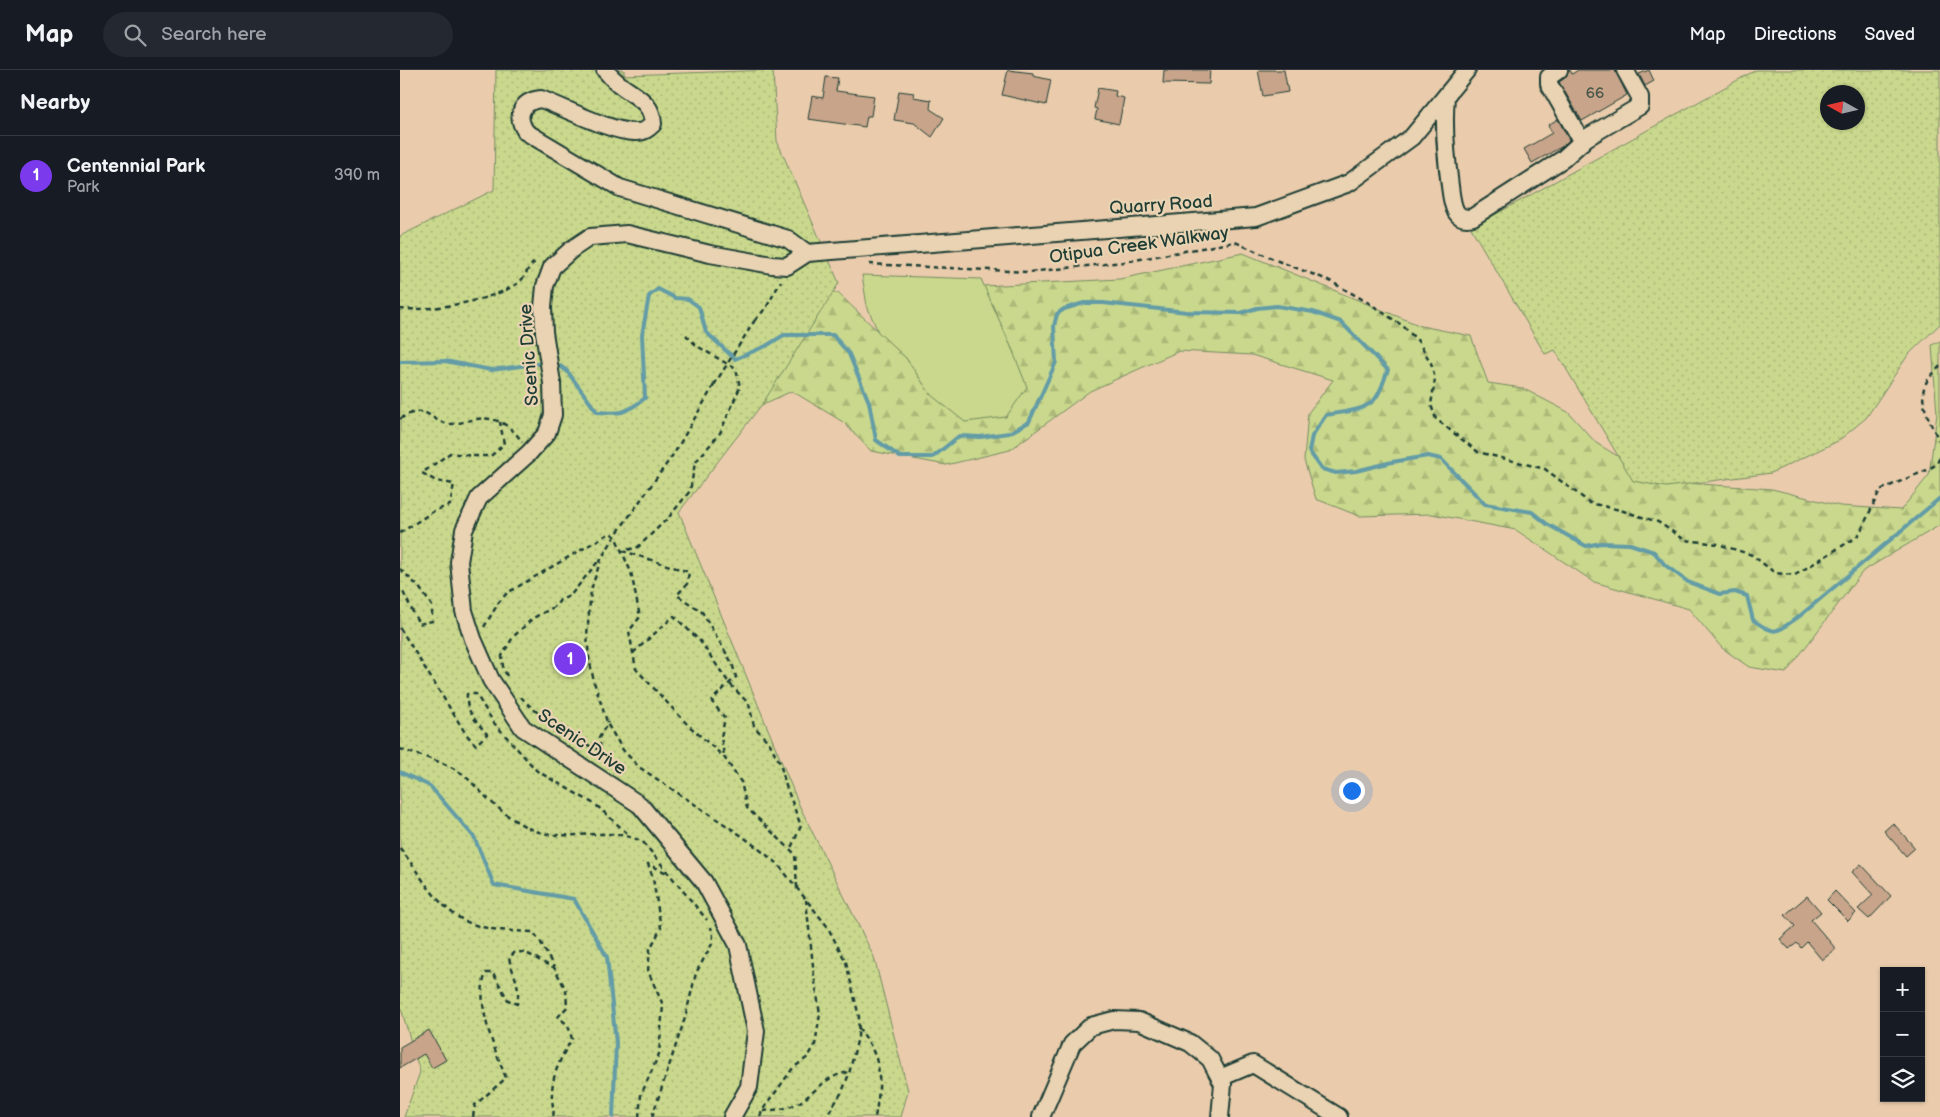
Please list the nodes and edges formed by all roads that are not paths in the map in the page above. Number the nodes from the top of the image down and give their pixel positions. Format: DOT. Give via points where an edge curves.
graph roads {
  1 [pos="604,70"];
  2 [pos="1468,70"];
  3 [pos="1559,70"];
  4 [pos="1625,70"];
  5 [pos="1446,97"];
  6 [pos="1582,142"];
  7 [pos="807,252"];
  8 [pos="1220,1078"];
  9 [pos="732,1117"];
  10 [pos="1041,1117"];
  11 [pos="1220,1117"];
  12 [pos="1339,1117"];
  1 -- 7 [label="street" via="646,103 653,114 653,124 647,130 623,132 541,99 532,100 520,114 521,125 526,132 620,188 788,239"];
  2 -- 5 [label="street, Quarry Road"];
  3 -- 6 [label="street" via="1549,77 1549,84"];
  4 -- 6 [label="street" via="1640,97 1640,106"];
  5 -- 6 [label="street" via="1446,160 1453,205 1461,217 1473,217 1563,159"];
  5 -- 7 [label="street, Quarry Road" via="1412,137 1349,183 1256,217"];
  7 -- 9 [label="street, Scenic Drive" via="787,266 710,254 627,234 590,237 572,249 552,267 545,286 544,332 553,415 547,433 479,498 464,530 459,562 464,610 474,639 491,680 523,728 640,805 704,882 738,945 756,1031 749,1087"];
  8 -- 10 [label="street" via="1210,1059 1190,1043 1139,1021 1114,1020 1091,1026 1072,1044"];
  8 -- 11 [label="street" via="1223,1084"];
  8 -- 12 [label="street" via="1253,1064"];
}
